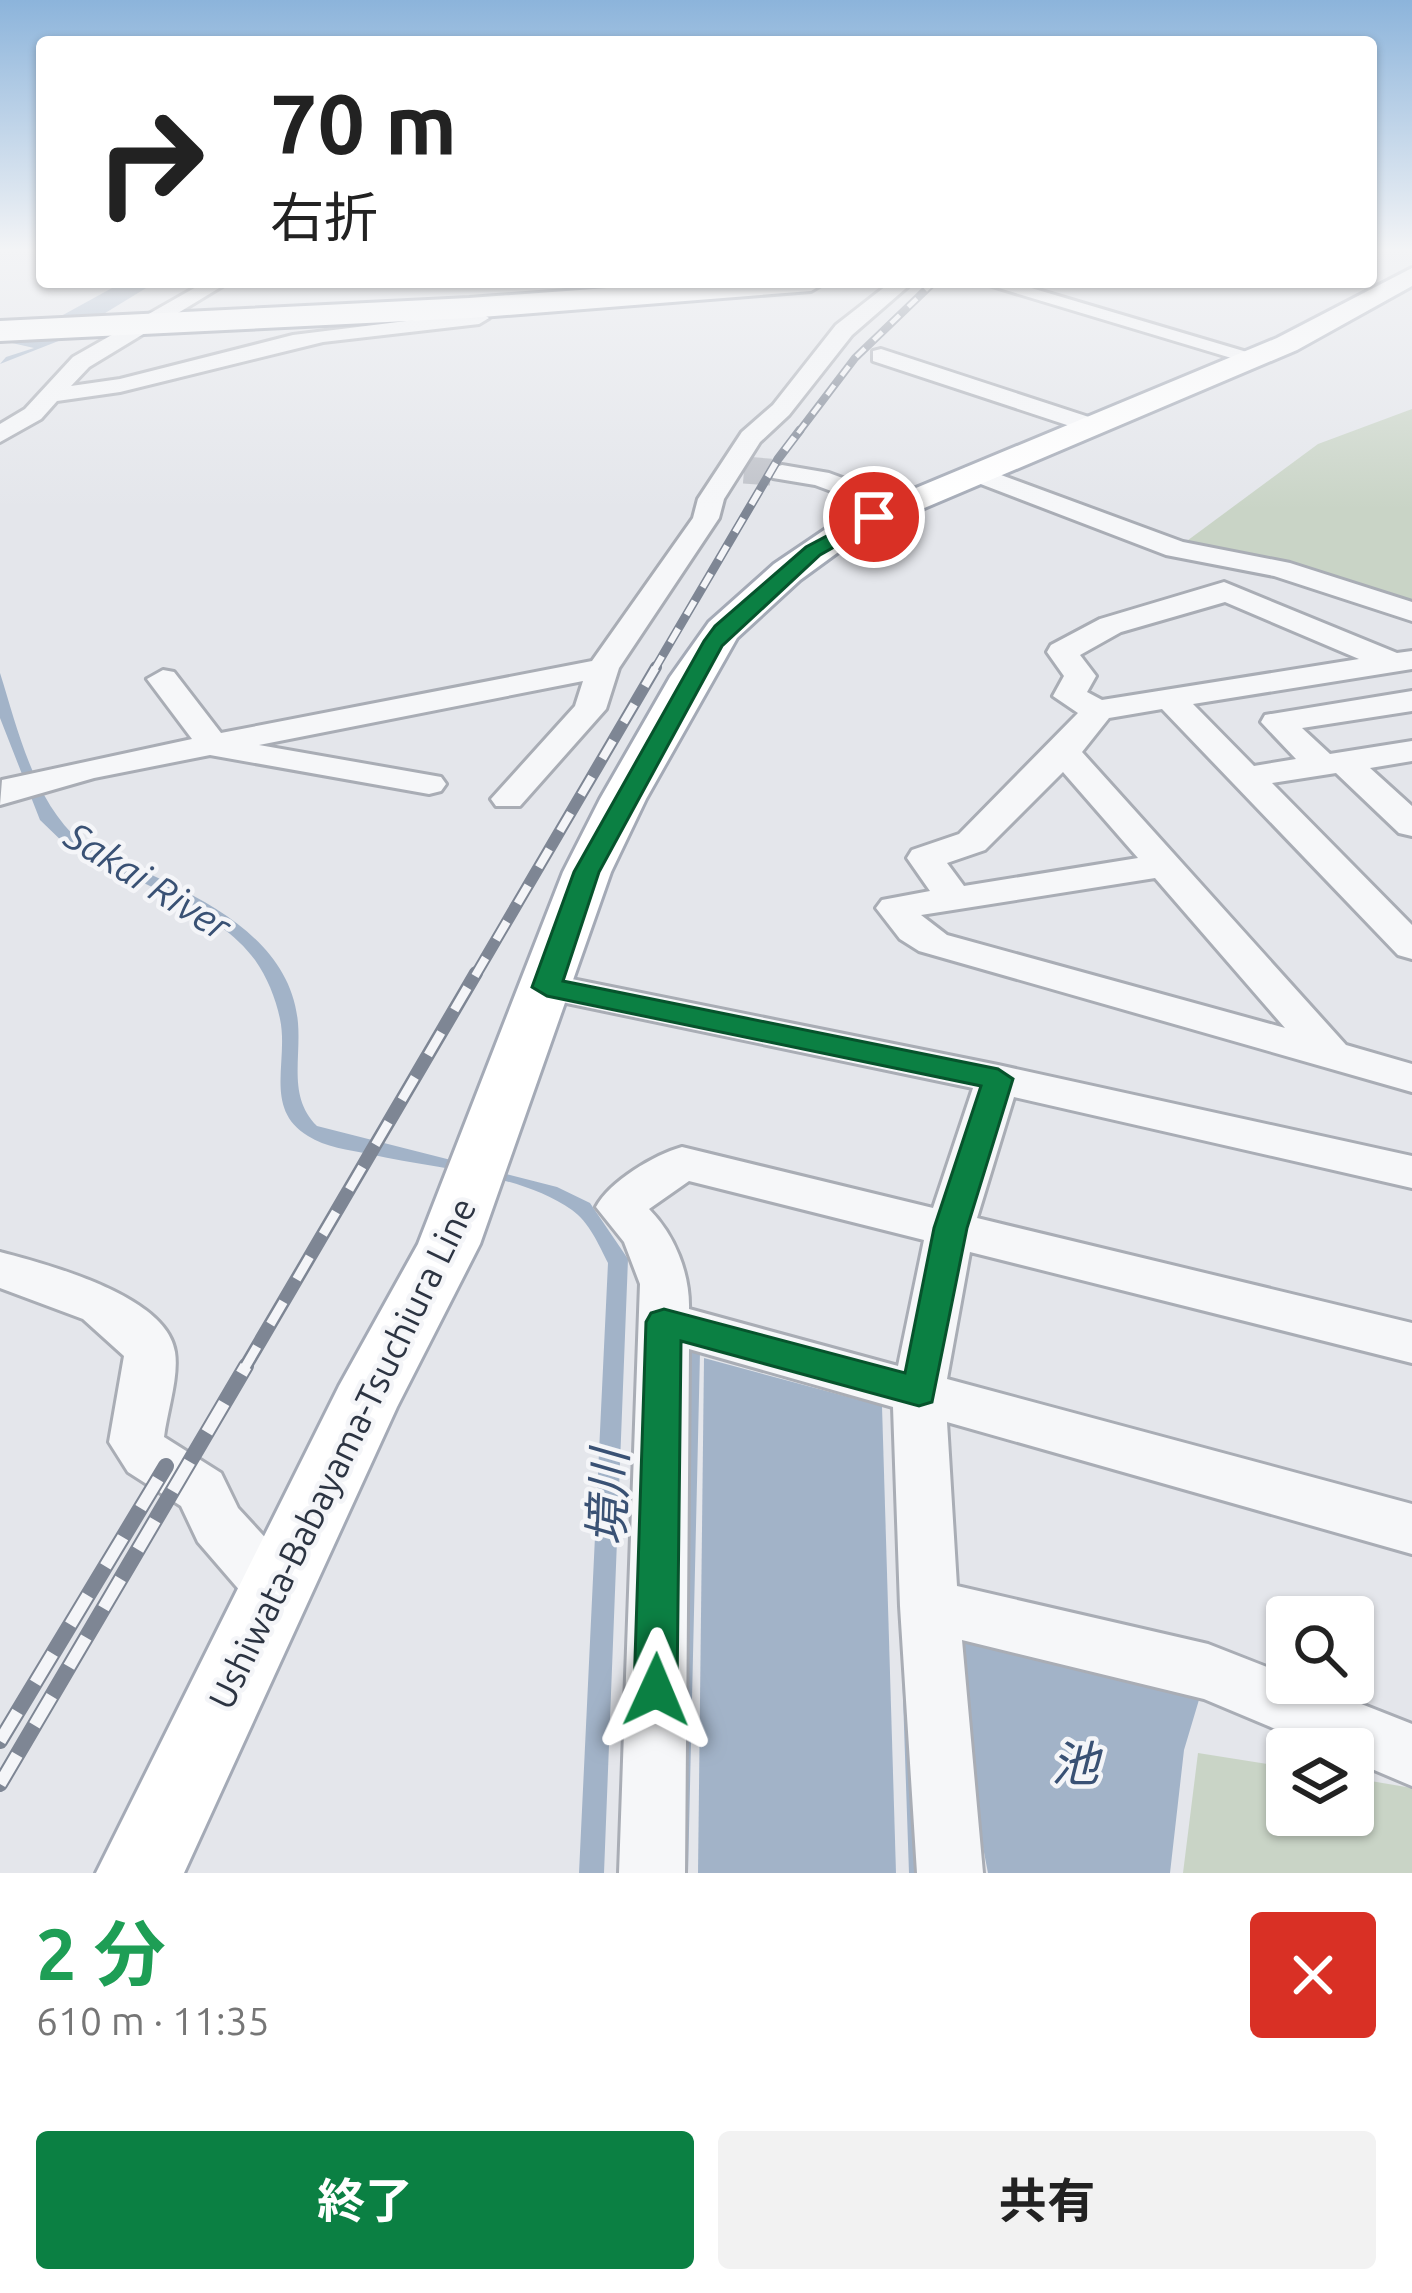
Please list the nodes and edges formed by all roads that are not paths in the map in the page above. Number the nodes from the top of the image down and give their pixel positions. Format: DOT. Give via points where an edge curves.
graph roads {
  1 [pos="112,334"];
  2 [pos="328,334"];
  3 [pos="841,334"];
  4 [pos="1173,334"];
  5 [pos="1308,334"];
  6 [pos="880,356"];
  7 [pos="1256,358"];
  8 [pos="50,394"];
  9 [pos="1087,424"];
  10 [pos="0,434"];
  11 [pos="782,473"];
  12 [pos="974,473"];
  13 [pos="896,507"];
  14 [pos="1412,612"];
  15 [pos="1403,662"];
  16 [pos="603,668"];
  17 [pos="163,679"];
  18 [pos="1167,696"];
  19 [pos="1412,701"];
  20 [pos="1099,710"];
  21 [pos="212,743"];
  22 [pos="1412,751"];
  23 [pos="1064,752"];
  24 [pos="1334,764"];
  25 [pos="1247,777"];
  26 [pos="429,784"];
  27 [pos="20,787"];
  28 [pos="508,799"];
  29 [pos="1412,825"];
  30 [pos="1160,866"];
  31 [pos="954,899"];
  32 [pos="1412,947"];
  33 [pos="547,987"];
  34 [pos="1329,1052"];
  35 [pos="1412,1078"];
  36 [pos="998,1079"];
  37 [pos="1412,1172"];
  38 [pos="950,1228"];
  39 [pos="0,1270"];
  40 [pos="664,1322"];
  41 [pos="1412,1343"];
  42 [pos="919,1391"];
  43 [pos="1412,1529"];
  44 [pos="275,1589"];
  45 [pos="929,1606"];
  46 [pos="1412,1755"];
  47 [pos="139,1873"];
  48 [pos="652,1873"];
  49 [pos="950,1873"];
  1 -- 8 [label="street"];
  2 -- 8 [label="street" via="111,392"];
  3 -- 16 [label="street"];
  4 -- 7 [label="street"];
  5 -- 7 [label="main road, Ushiwata-Babayama-Tsuchiura Line"];
  6 -- 9 [label="street"];
  7 -- 9 [label="main road, Ushiwata-Babayama-Tsuchiura Line"];
  8 -- 10 [label="street"];
  9 -- 12 [label="main road, Ushiwata-Babayama-Tsuchiura Line"];
  11 -- 13 [label="street" via="820,478"];
  12 -- 13 [label="main road, Ushiwata-Babayama-Tsuchiura Line"];
  12 -- 14 [label="street" via="1176,549 1280,569"];
  13 -- 33 [label="main road, Ushiwata-Babayama-Tsuchiura Line" via="831,538 722,630 596,854"];
  15 -- 18 [label="street"];
  15 -- 20 [label="street" via="1224,591 1201,605 1091,633 1062,652 1080,676 1069,696"];
  16 -- 21 [label="street"];
  16 -- 28 [label="street" via="590,709"];
  17 -- 21 [label="street"];
  18 -- 20 [label="street"];
  18 -- 25 [label="street"];
  19 -- 24 [label="street" via="1277,722"];
  20 -- 23 [label="street"];
  21 -- 26 [label="street"];
  21 -- 27 [label="street"];
  22 -- 24 [label="street"];
  23 -- 30 [label="street"];
  23 -- 31 [label="street" via="972,842 925,858"];
  24 -- 25 [label="street"];
  24 -- 29 [label="street"];
  25 -- 32 [label="street"];
  30 -- 31 [label="street"];
  30 -- 34 [label="street"];
  31 -- 34 [label="street" via="896,908 933,944"];
  33 -- 36 [label="street"];
  33 -- 44 [label="main road, Ushiwata-Babayama-Tsuchiura Line" via="449,1244"];
  34 -- 35 [label="street"];
  36 -- 37 [label="street"];
  36 -- 38 [label="street"];
  38 -- 40 [label="street" via="682,1163 619,1207 657,1258"];
  38 -- 41 [label="street"];
  38 -- 42 [label="street"];
  39 -- 44 [label="street" via="77,1292 124,1318 150,1351 136,1442 201,1490 218,1525"];
  40 -- 42 [label="street"];
  40 -- 48 [label="street"];
  42 -- 43 [label="street"];
  42 -- 45 [label="street"];
  44 -- 47 [label="main road, Ushiwata-Babayama-Tsuchiura Line"];
  45 -- 46 [label="street" via="1208,1672"];
  45 -- 49 [label="street"];
}
